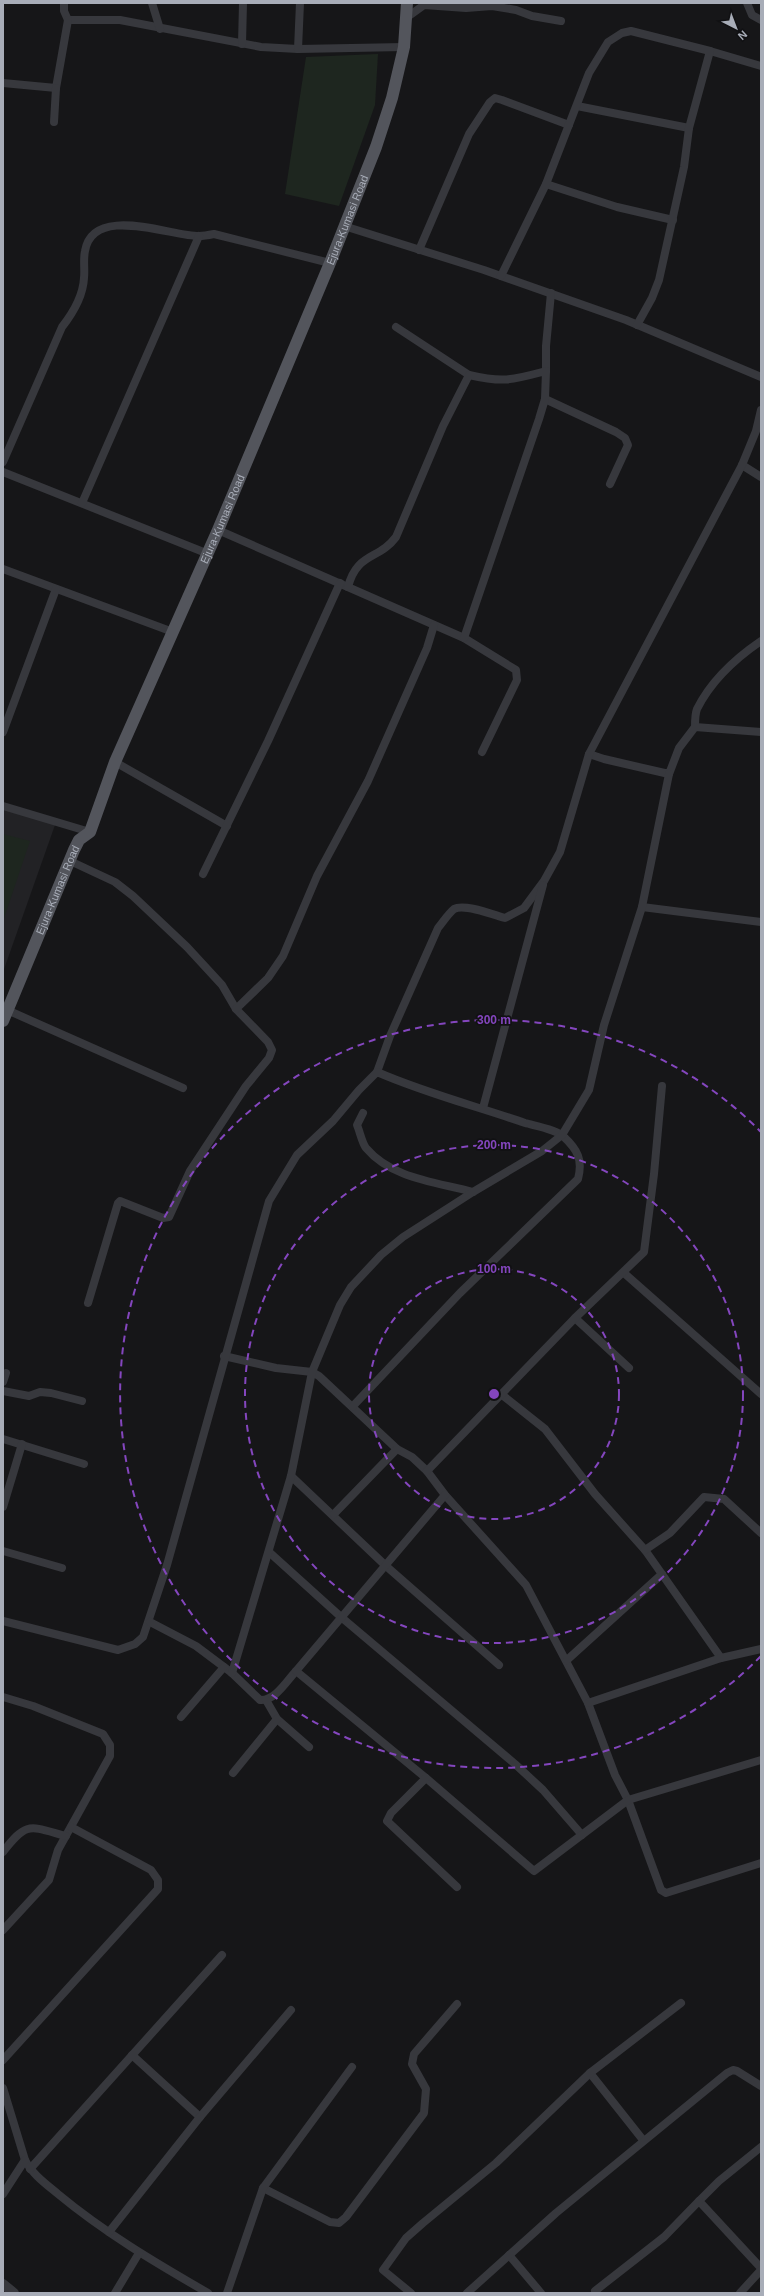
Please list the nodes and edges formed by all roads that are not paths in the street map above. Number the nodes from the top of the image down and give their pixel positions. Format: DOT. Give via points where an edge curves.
graph roads {
  1 [pos="64,3"];
  2 [pos="152,3"];
  3 [pos="243,3"];
  4 [pos="300,3"];
  5 [pos="407,3"];
  6 [pos="747,3"];
  7 [pos="492,4"];
  8 [pos="406,18"];
  9 [pos="68,20"];
  10 [pos="761,20"];
  11 [pos="561,21"];
  12 [pos="160,29"];
  13 [pos="242,44"];
  14 [pos="404,47"];
  15 [pos="298,49"];
  16 [pos="710,51"];
  17 [pos="761,66"];
  18 [pos="3,83"];
  19 [pos="56,88"];
  20 [pos="577,106"];
  21 [pos="54,122"];
  22 [pos="569,125"];
  23 [pos="689,128"];
  24 [pos="546,184"];
  25 [pos="673,220"];
  26 [pos="344,226"];
  27 [pos="199,236"];
  28 [pos="419,250"];
  29 [pos="330,263"];
  30 [pos="501,276"];
  31 [pos="551,293"];
  32 [pos="637,325"];
  33 [pos="396,327"];
  34 [pos="546,371"];
  35 [pos="469,375"];
  36 [pos="761,377"];
  37 [pos="545,399"];
  38 [pos="761,410"];
  39 [pos="3,462"];
  40 [pos="742,465"];
  41 [pos="3,472"];
  42 [pos="761,477"];
  43 [pos="610,484"];
  44 [pos="82,503"];
  45 [pos="218,530"];
  46 [pos="206,553"];
  47 [pos="3,570"];
  48 [pos="340,583"];
  49 [pos="348,587"];
  50 [pos="56,589"];
  51 [pos="434,624"];
  52 [pos="173,632"];
  53 [pos="464,638"];
  54 [pos="761,641"];
  55 [pos="695,727"];
  56 [pos="3,732"];
  57 [pos="761,732"];
  58 [pos="482,752"];
  59 [pos="589,754"];
  60 [pos="115,762"];
  61 [pos="669,774"];
  62 [pos="3,806"];
  63 [pos="227,826"];
  64 [pos="90,832"];
  65 [pos="70,861"];
  66 [pos="203,874"];
  67 [pos="544,881"];
  68 [pos="642,906"];
  69 [pos="761,922"];
  70 [pos="236,1009"];
  71 [pos="5,1016"];
  72 [pos="377,1072"];
  73 [pos="662,1086"];
  74 [pos="183,1088"];
  75 [pos="483,1108"];
  76 [pos="363,1113"];
  77 [pos="562,1135"];
  78 [pos="473,1192"];
  79 [pos="624,1273"];
  80 [pos="88,1303"];
  81 [pos="575,1318"];
  82 [pos="224,1356"];
  83 [pos="629,1368"];
  84 [pos="312,1372"];
  85 [pos="6,1374"];
  86 [pos="3,1382"];
  87 [pos="3,1391"];
  88 [pos="501,1394"];
  89 [pos="761,1394"];
  90 [pos="82,1401"];
  91 [pos="353,1406"];
  92 [pos="3,1439"];
  93 [pos="22,1444"];
  94 [pos="397,1449"];
  95 [pos="84,1464"];
  96 [pos="427,1471"];
  97 [pos="291,1476"];
  98 [pos="445,1494"];
  99 [pos="3,1507"];
  100 [pos="334,1514"];
  101 [pos="761,1533"];
  102 [pos="645,1550"];
  103 [pos="3,1551"];
  104 [pos="269,1552"];
  105 [pos="386,1566"];
  106 [pos="62,1568"];
  107 [pos="662,1574"];
  108 [pos="341,1617"];
  109 [pos="3,1621"];
  110 [pos="150,1622"];
  111 [pos="761,1649"];
  112 [pos="721,1658"];
  113 [pos="567,1660"];
  114 [pos="499,1665"];
  115 [pos="224,1667"];
  116 [pos="296,1671"];
  117 [pos="232,1673"];
  118 [pos="3,1697"];
  119 [pos="266,1700"];
  120 [pos="588,1703"];
  121 [pos="180,1717"];
  122 [pos="277,1719"];
  123 [pos="309,1747"];
  124 [pos="761,1760"];
  125 [pos="233,1773"];
  126 [pos="426,1778"];
  127 [pos="628,1800"];
  128 [pos="71,1828"];
  129 [pos="582,1835"];
  130 [pos="66,1836"];
  131 [pos="3,1852"];
  132 [pos="761,1863"];
  133 [pos="458,1886"];
  134 [pos="3,1930"];
  135 [pos="222,1955"];
  136 [pos="681,2003"];
  137 [pos="457,2004"];
  138 [pos="291,2010"];
  139 [pos="132,2055"];
  140 [pos="3,2060"];
  141 [pos="352,2067"];
  142 [pos="590,2073"];
  143 [pos="761,2086"];
  144 [pos="3,2088"];
  145 [pos="200,2116"];
  146 [pos="643,2140"];
  147 [pos="761,2147"];
  148 [pos="25,2160"];
  149 [pos="30,2169"];
  150 [pos="263,2188"];
  151 [pos="3,2194"];
  152 [pos="700,2201"];
  153 [pos="109,2232"];
  154 [pos="139,2253"];
  155 [pos="509,2255"];
  156 [pos="761,2269"];
  157 [pos="3,2284"];
  158 [pos="596,2292"];
  159 [pos="14,2293"];
  160 [pos="115,2293"];
  161 [pos="208,2293"];
  162 [pos="227,2293"];
  163 [pos="411,2293"];
  164 [pos="467,2293"];
  165 [pos="542,2293"];
  166 [pos="740,2293"];
  1 -- 9 [label="street"];
  2 -- 12 [label="street"];
  3 -- 13 [label="street"];
  4 -- 15 [label="street"];
  5 -- 8 [label="main road, Ejura-Kumasi Road"];
  6 -- 10 [label="street" via="752,15"];
  7 -- 8 [label="street" via="466,8 424,5"];
  7 -- 11 [label="street" via="538,18"];
  8 -- 14 [label="main road, Ejura-Kumasi Road"];
  9 -- 12 [label="street" via="120,20"];
  9 -- 19 [label="street"];
  12 -- 13 [label="street"];
  13 -- 15 [label="street"];
  14 -- 15 [label="street"];
  14 -- 26 [label="main road, Ejura-Kumasi Road" via="392,98"];
  16 -- 17 [label="street"];
  16 -- 20 [label="street" via="632,31 622,33 608,42 589,73"];
  16 -- 23 [label="street"];
  18 -- 19 [label="street"];
  19 -- 21 [label="street"];
  20 -- 22 [label="street"];
  20 -- 23 [label="street"];
  22 -- 24 [label="street"];
  22 -- 28 [label="street" via="502,100 495,98 490,102 469,134"];
  23 -- 25 [label="street"];
  24 -- 25 [label="street" via="617,207"];
  24 -- 30 [label="street"];
  25 -- 32 [label="street" via="659,280"];
  26 -- 28 [label="street"];
  26 -- 29 [label="main road, Ejura-Kumasi Road"];
  27 -- 29 [label="street" via="214,234 232,237 264,248"];
  27 -- 39 [label="street" via="114,225 105,227 89,239 85,251 81,294 74,312 62,328"];
  27 -- 44 [label="street"];
  28 -- 30 [label="street"];
  29 -- 45 [label="main road, Ejura-Kumasi Road"];
  30 -- 31 [label="street"];
  31 -- 32 [label="street"];
  31 -- 34 [label="street"];
  32 -- 36 [label="street"];
  33 -- 35 [label="street"];
  34 -- 35 [label="street" via="514,380 496,381"];
  34 -- 37 [label="street"];
  35 -- 49 [label="street" via="443,426 396,537 391,544 357,567 352,573"];
  37 -- 43 [label="street" via="625,438 628,445"];
  37 -- 53 [label="street"];
  38 -- 40 [label="street" via="756,431"];
  40 -- 42 [label="street"];
  40 -- 59 [label="street"];
  41 -- 44 [label="street"];
  44 -- 46 [label="street"];
  45 -- 46 [label="main road, Ejura-Kumasi Road"];
  45 -- 48 [label="street"];
  46 -- 52 [label="main road, Ejura-Kumasi Road"];
  47 -- 50 [label="street"];
  48 -- 49 [label="street"];
  48 -- 63 [label="street"];
  49 -- 51 [label="street"];
  50 -- 52 [label="street"];
  50 -- 56 [label="street"];
  51 -- 53 [label="street"];
  51 -- 70 [label="street" via="427,648 368,781 316,876 283,956 268,978"];
  52 -- 60 [label="main road, Ejura-Kumasi Road"];
  53 -- 58 [label="street" via="516,670 517,680"];
  54 -- 55 [label="street" via="738,657 716,682 696,710"];
  55 -- 57 [label="street"];
  55 -- 61 [label="street" via="680,748"];
  59 -- 61 [label="street"];
  59 -- 67 [label="street" via="560,852"];
  60 -- 63 [label="street"];
  60 -- 64 [label="main road, Ejura-Kumasi Road"];
  61 -- 68 [label="street"];
  62 -- 64 [label="street"];
  63 -- 66 [label="street"];
  64 -- 65 [label="main road, Ejura-Kumasi Road" via="80,840"];
  65 -- 70 [label="street" via="115,882 133,896 212,974 222,985"];
  65 -- 71 [label="main road, Ejura-Kumasi Road"];
  67 -- 72 [label="street" via="524,908 505,918 461,906 447,916 438,928 390,1036"];
  67 -- 75 [label="street"];
  68 -- 69 [label="street"];
  68 -- 77 [label="street" via="604,1026 589,1090"];
  70 -- 80 [label="street" via="268,1042 272,1050 269,1058 246,1086 190,1171 169,1217 163,1218 120,1201 118,1203"];
  71 -- 74 [label="street"];
  72 -- 75 [label="street" via="425,1092"];
  72 -- 82 [label="street" via="333,1121 297,1155 269,1201"];
  73 -- 79 [label="street" via="644,1252"];
  75 -- 77 [label="street"];
  76 -- 78 [label="street" via="358,1125 365,1147 380,1160 399,1173"];
  77 -- 78 [label="street" via="542,1151"];
  77 -- 91 [label="street" via="579,1158 581,1166 578,1179 460,1293"];
  78 -- 84 [label="street" via="403,1237 381,1255 351,1287 340,1305"];
  79 -- 81 [label="street"];
  79 -- 89 [label="street"];
  81 -- 83 [label="street"];
  81 -- 88 [label="street"];
  82 -- 84 [label="street" via="276,1368"];
  82 -- 110 [label="street"];
  84 -- 91 [label="street"];
  84 -- 97 [label="street"];
  85 -- 86 [label="street"];
  87 -- 90 [label="street" via="29,1396 40,1392 51,1393"];
  88 -- 96 [label="street"];
  88 -- 102 [label="street" via="545,1429 595,1494"];
  91 -- 94 [label="street"];
  92 -- 93 [label="street"];
  93 -- 95 [label="street"];
  93 -- 99 [label="street"];
  94 -- 96 [label="street" via="412,1457"];
  94 -- 100 [label="street"];
  96 -- 98 [label="street"];
  97 -- 100 [label="street"];
  97 -- 104 [label="street"];
  98 -- 105 [label="street"];
  98 -- 113 [label="street" via="526,1585"];
  100 -- 105 [label="street"];
  101 -- 102 [label="street" via="724,1499 704,1497 670,1532"];
  102 -- 107 [label="street"];
  103 -- 106 [label="street"];
  104 -- 108 [label="street"];
  104 -- 117 [label="street"];
  105 -- 108 [label="street"];
  105 -- 114 [label="street"];
  107 -- 112 [label="street"];
  107 -- 113 [label="street"];
  108 -- 116 [label="street"];
  108 -- 129 [label="street" via="515,1764 543,1790"];
  109 -- 110 [label="street" via="118,1650 135,1644 143,1637"];
  110 -- 115 [label="street" via="196,1646"];
  111 -- 112 [label="street"];
  112 -- 120 [label="street"];
  113 -- 120 [label="street"];
  115 -- 117 [label="street"];
  115 -- 121 [label="street"];
  116 -- 119 [label="street" via="273,1697"];
  116 -- 126 [label="street"];
  117 -- 119 [label="street" via="260,1700"];
  118 -- 128 [label="street" via="34,1706 103,1734 110,1745 110,1756"];
  119 -- 122 [label="street"];
  120 -- 127 [label="street" via="615,1775"];
  122 -- 123 [label="street"];
  122 -- 125 [label="street"];
  124 -- 127 [label="street"];
  126 -- 129 [label="street" via="531,1870 537,1870"];
  126 -- 133 [label="street" via="391,1813 387,1821"];
  127 -- 129 [label="street"];
  127 -- 132 [label="street" via="656,1880 661,1890 666,1893"];
  128 -- 130 [label="street"];
  128 -- 140 [label="street" via="151,1870 158,1880 158,1889"];
  130 -- 131 [label="street" via="34,1828 20,1832"];
  130 -- 134 [label="street" via="58,1850 49,1880"];
  135 -- 139 [label="street"];
  136 -- 142 [label="street"];
  137 -- 150 [label="street" via="414,2054 412,2064 426,2089 424,2113 346,2217 339,2223 330,2222"];
  138 -- 145 [label="street"];
  139 -- 145 [label="street"];
  139 -- 149 [label="street"];
  141 -- 150 [label="street"];
  142 -- 146 [label="street"];
  142 -- 163 [label="street" via="496,2162 406,2238 383,2270"];
  143 -- 146 [label="street" via="733,2070"];
  144 -- 148 [label="street"];
  145 -- 153 [label="street"];
  146 -- 155 [label="street"];
  147 -- 152 [label="street" via="719,2181"];
  148 -- 149 [label="street"];
  148 -- 151 [label="street"];
  149 -- 153 [label="street" via="71,2205"];
  150 -- 162 [label="street"];
  152 -- 156 [label="street"];
  152 -- 158 [label="street" via="664,2237"];
  153 -- 154 [label="street"];
  154 -- 160 [label="street"];
  154 -- 161 [label="street"];
  155 -- 164 [label="street"];
  155 -- 165 [label="street"];
  156 -- 166 [label="street"];
  157 -- 159 [label="street"];
}
